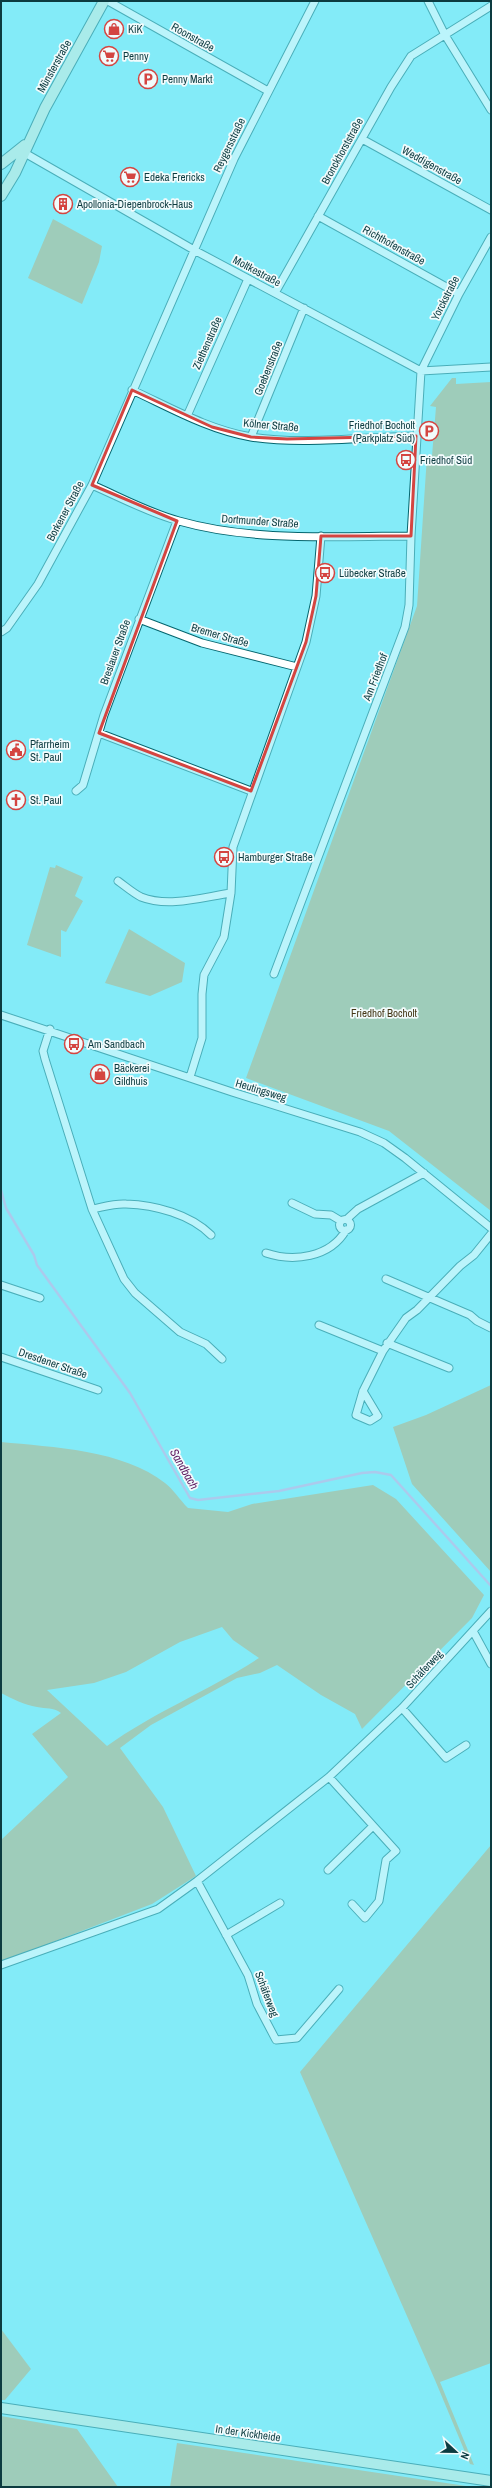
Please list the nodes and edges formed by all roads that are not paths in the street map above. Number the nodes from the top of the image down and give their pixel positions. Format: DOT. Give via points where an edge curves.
graph roads {
  1 [pos="104,1"];
  2 [pos="108,1"];
  3 [pos="315,1"];
  4 [pos="428,1"];
  5 [pos="491,6"];
  6 [pos="445,35"];
  7 [pos="268,91"];
  8 [pos="491,110"];
  9 [pos="362,139"];
  10 [pos="25,148"];
  11 [pos="2,162"];
  12 [pos="1,196"];
  13 [pos="491,210"];
  14 [pos="318,216"];
  15 [pos="491,237"];
  16 [pos="194,250"];
  17 [pos="248,279"];
  18 [pos="275,293"];
  19 [pos="459,294"];
  20 [pos="304,308"];
  21 [pos="491,366"];
  22 [pos="421,371"];
  23 [pos="132,390"];
  24 [pos="187,416"];
  25 [pos="416,436"];
  26 [pos="252,437"];
  27 [pos="92,485"];
  28 [pos="178,521"];
  29 [pos="320,536"];
  30 [pos="411,536"];
  31 [pos="139,619"];
  32 [pos="1,632"];
  33 [pos="297,666"];
  34 [pos="99,733"];
  35 [pos="76,791"];
  36 [pos="251,791"];
  37 [pos="118,881"];
  38 [pos="231,893"];
  39 [pos="274,974"];
  40 [pos="1,1015"];
  41 [pos="50,1029"];
  42 [pos="190,1077"];
  43 [pos="424,1172"];
  44 [pos="292,1203"];
  45 [pos="92,1209"];
  46 [pos="344,1220"];
  47 [pos="491,1228"];
  48 [pos="211,1234"];
  49 [pos="491,1234"];
  50 [pos="266,1253"];
  51 [pos="386,1279"];
  52 [pos="1,1285"];
  53 [pos="430,1296"];
  54 [pos="40,1298"];
  55 [pos="319,1325"];
  56 [pos="491,1328"];
  57 [pos="387,1343"];
  58 [pos="383,1351"];
  59 [pos="1,1357"];
  60 [pos="222,1359"];
  61 [pos="448,1368"];
  62 [pos="98,1390"];
  63 [pos="363,1392"];
  64 [pos="491,1611"];
  65 [pos="473,1631"];
  66 [pos="491,1664"];
  67 [pos="402,1708"];
  68 [pos="466,1745"];
  69 [pos="330,1776"];
  70 [pos="373,1826"];
  71 [pos="328,1870"];
  72 [pos="197,1881"];
  73 [pos="280,1903"];
  74 [pos="352,1904"];
  75 [pos="226,1935"];
  76 [pos="1,1965"];
  77 [pos="339,1989"];
  78 [pos="1,2408"];
  79 [pos="491,2481"];
  1 -- 10 [label="street, Münsterstraße"];
  2 -- 7 [label="street, Roonstraße"];
  3 -- 7 [label="street, Reygersstraße"];
  4 -- 6 [label="street"];
  5 -- 6 [label="street, Bronckhorststraße"];
  6 -- 8 [label="street"];
  6 -- 9 [label="street, Bronckhorststraße" via="412,56"];
  7 -- 16 [label="street, Reygersstraße" via="234,158"];
  9 -- 13 [label="street, Weddigenstraße"];
  9 -- 14 [label="street, Bronckhorststraße"];
  10 -- 11 [label="street, Münsterstraße"];
  10 -- 12 [label="street, Münsterstraße" via="15,173"];
  10 -- 16 [label="street, Moltkestraße"];
  14 -- 18 [label="street, Bronckhorststraße"];
  14 -- 19 [label="street, Richthofenstraße"];
  15 -- 19 [label="street, Yorckstraße"];
  16 -- 17 [label="street, Moltkestraße"];
  16 -- 23 [label="street, Reygersstraße"];
  17 -- 18 [label="street, Moltkestraße"];
  17 -- 24 [label="street, Ziethenstraße"];
  18 -- 20 [label="street, Moltkestraße"];
  19 -- 22 [label="street, Yorckstraße"];
  20 -- 22 [label="street, Moltkestraße"];
  20 -- 26 [label="street, Goebenstraße"];
  21 -- 22 [label="street"];
  22 -- 25 [label="street, Am Friedhof"];
  23 -- 24 [label="street, Kölner Straße"];
  23 -- 27 [label="street, Borkener Straße"];
  24 -- 26 [label="street, Kölner Straße" via="212,427"];
  25 -- 26 [label="street, Kölner Straße" via="287,440"];
  25 -- 30 [label="street, Am Friedhof"];
  27 -- 28 [label="street, Dortmunder Straße"];
  27 -- 32 [label="street, Borkener Straße" via="38,584 8,628"];
  28 -- 29 [label="street, Dortmunder Straße" via="229,532"];
  28 -- 31 [label="street, Breslauer Straße"];
  29 -- 30 [label="street, Dortmunder Straße"];
  29 -- 33 [label="street" via="313,617"];
  30 -- 39 [label="street, Am Friedhof" via="409,605 405,627"];
  31 -- 33 [label="street, Bremer Straße" via="202,642"];
  31 -- 34 [label="street, Breslauer Straße"];
  33 -- 36 [label="street"];
  34 -- 35 [label="street, Breslauer Straße" via="83,785"];
  34 -- 36 [label="street"];
  36 -- 38 [label="street" via="233,847"];
  37 -- 38 [label="street" via="140,896 151,900 189,900"];
  38 -- 42 [label="street" via="224,937 204,975 202,1038"];
  40 -- 41 [label="street, Heutingsweg"];
  41 -- 42 [label="street, Heutingsweg"];
  41 -- 45 [label="street" via="43,1051"];
  42 -- 43 [label="street, Heutingsweg" via="360,1132 384,1143"];
  43 -- 46 [label="street" via="358,1209"];
  43 -- 47 [label="street, Heutingsweg"];
  44 -- 46 [label="street" via="315,1214 331,1214"];
  45 -- 48 [label="street" via="124,1204 145,1206 198,1222"];
  45 -- 60 [label="street" via="113,1259 135,1293 180,1332 206,1344"];
  46 -- 50 [label="street" via="340,1228 346,1230 341,1239 306,1257 293,1259"];
  49 -- 53 [label="street" via="474,1255"];
  51 -- 53 [label="street"];
  52 -- 54 [label="street"];
  53 -- 56 [label="street"];
  53 -- 57 [label="street" via="406,1318"];
  55 -- 58 [label="street"];
  57 -- 58 [label="street"];
  57 -- 61 [label="street"];
  58 -- 63 [label="street"];
  59 -- 62 [label="street, Dresdener Straße"];
  64 -- 65 [label="street, Schäferweg"];
  65 -- 66 [label="street"];
  65 -- 67 [label="street, Schäferweg"];
  67 -- 68 [label="street" via="446,1758"];
  67 -- 69 [label="street, Schäferweg"];
  69 -- 70 [label="street"];
  69 -- 72 [label="street, Schäferweg"];
  70 -- 71 [label="street"];
  70 -- 74 [label="street" via="396,1851 386,1860 380,1901 366,1918"];
  72 -- 75 [label="street, Schäferweg"];
  72 -- 76 [label="street, Schäferweg" via="158,1909"];
  73 -- 75 [label="street"];
  75 -- 77 [label="street, Schäferweg" via="248,1975 257,2004 276,2040 297,2038"];
  78 -- 79 [label="street, In der Kickheide"];
}
